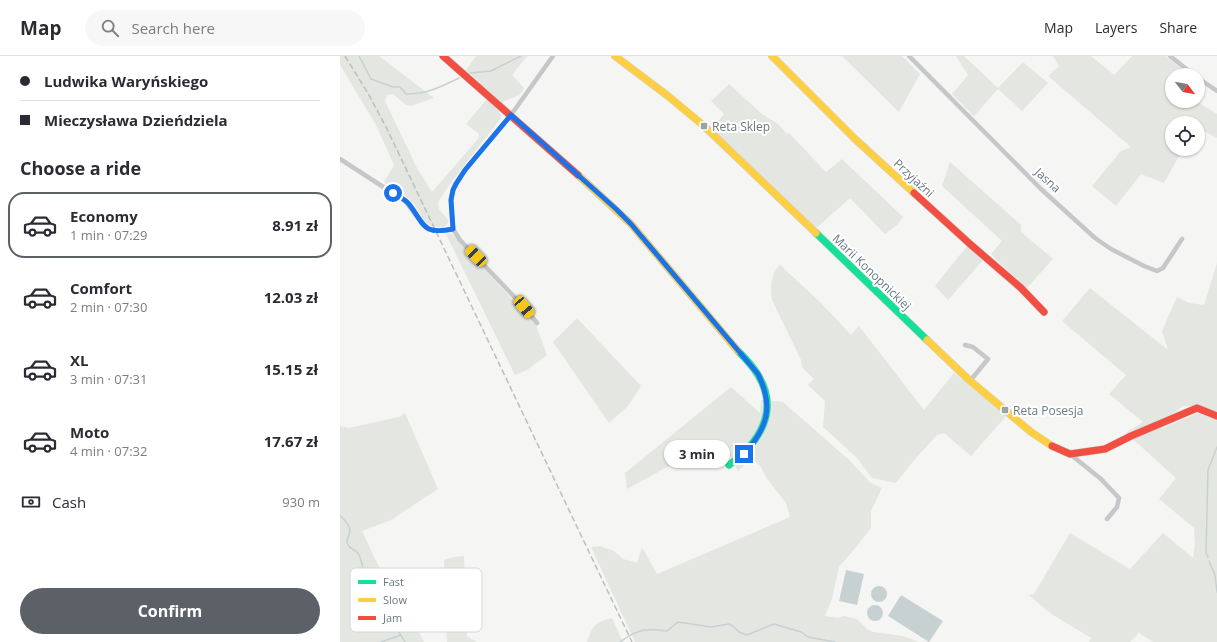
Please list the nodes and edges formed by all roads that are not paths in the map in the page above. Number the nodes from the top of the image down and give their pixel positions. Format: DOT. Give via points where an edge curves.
graph roads {
  1 [pos="443,56"];
  2 [pos="553,56"];
  3 [pos="615,56"];
  4 [pos="772,56"];
  5 [pos="909,56"];
  6 [pos="1170,56"];
  7 [pos="1185,68"];
  8 [pos="1205,83"];
  9 [pos="1217,91"];
  10 [pos="511,115"];
  11 [pos="340,159"];
  12 [pos="453,229"];
  13 [pos="1182,239"];
  14 [pos="1044,312"];
  15 [pos="537,323"];
  16 [pos="965,345"];
  17 [pos="970,381"];
  18 [pos="1217,416"];
  19 [pos="1070,454"];
  20 [pos="729,464"];
  21 [pos="1107,519"];
  1 -- 10 [label="street"];
  2 -- 10 [label="street"];
  3 -- 17 [label="street, Marii Konopnickiej" via="704,126"];
  4 -- 14 [label="street, Przyjaźni" via="854,138 1021,288"];
  5 -- 13 [label="street, Jasna" via="1041,189 1101,243 1157,271 1163,268"];
  6 -- 7 [label="street"];
  8 -- 9 [label="street"];
  10 -- 12 [label="street" via="462,173 456,184 451,200"];
  10 -- 20 [label="street" via="626,219 758,374 767,399 763,426 750,447"];
  11 -- 12 [label="street" via="405,201 427,229"];
  12 -- 15 [label="street" via="460,240"];
  16 -- 17 [label="street" via="973,347 988,359"];
  17 -- 19 [label="street, Marii Konopnickiej" via="1032,432"];
  18 -- 19 [label="street" via="1197,408 1105,449"];
  19 -- 21 [label="street" via="1101,479 1119,498 1117,507"];
}
